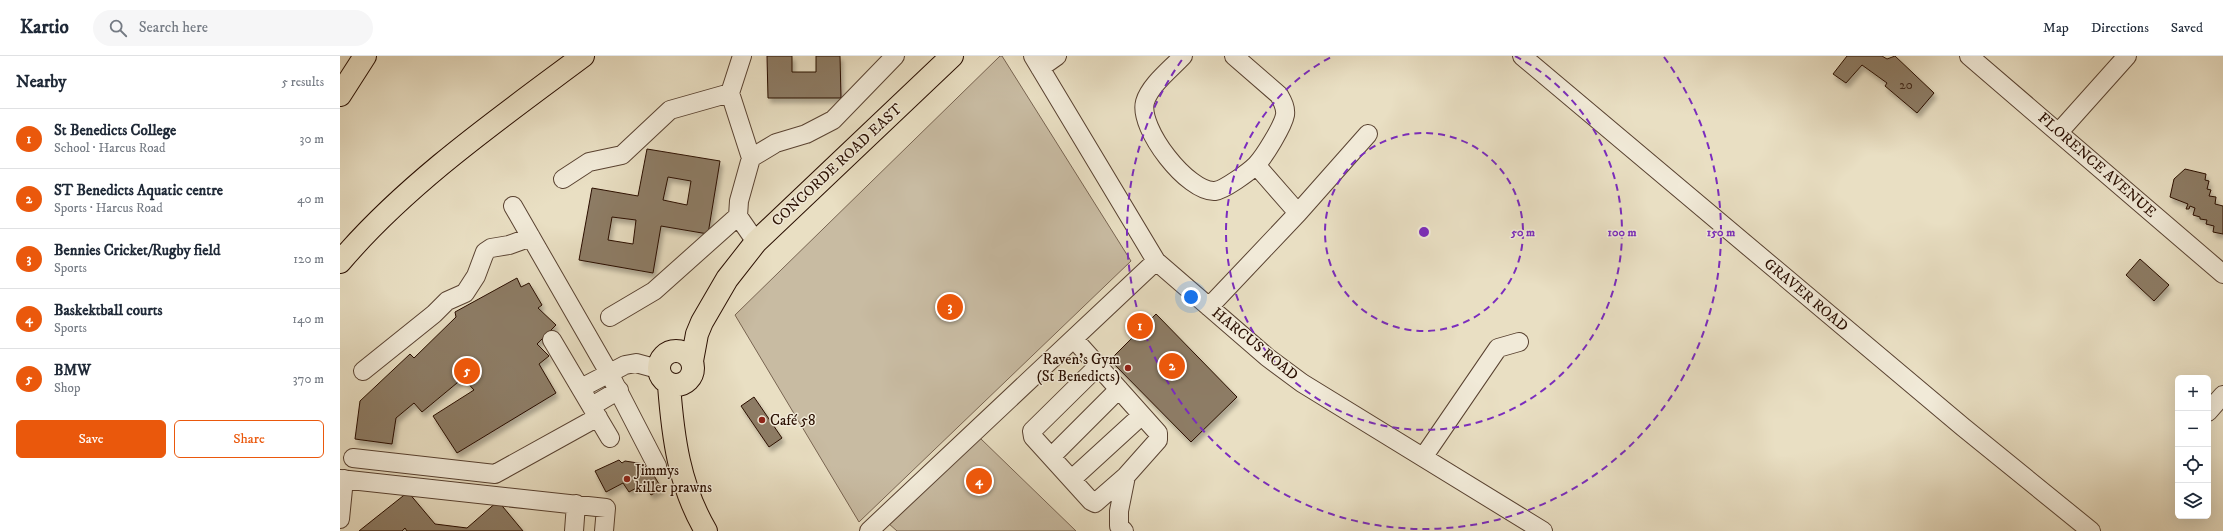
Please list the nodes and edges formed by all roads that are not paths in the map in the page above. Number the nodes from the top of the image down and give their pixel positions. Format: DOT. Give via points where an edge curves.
graph roads {
  1 [pos="350,56"];
  2 [pos="365,56"];
  3 [pos="583,56"];
  4 [pos="742,56"];
  5 [pos="895,56"];
  6 [pos="952,56"];
  7 [pos="1057,56"];
  8 [pos="1183,56"];
  9 [pos="1234,56"];
  10 [pos="1522,56"];
  11 [pos="1969,56"];
  12 [pos="2127,56"];
  13 [pos="1037,62"];
  14 [pos="1989,62"];
  15 [pos="340,77"];
  16 [pos="730,93"];
  17 [pos="340,95"];
  18 [pos="2059,132"];
  19 [pos="1368,134"];
  20 [pos="750,158"];
  21 [pos="1256,165"];
  22 [pos="563,179"];
  23 [pos="514,206"];
  24 [pos="1298,213"];
  25 [pos="738,216"];
  26 [pos="531,237"];
  27 [pos="756,242"];
  28 [pos="1156,261"];
  29 [pos="340,262"];
  30 [pos="2223,274"];
  31 [pos="1209,307"];
  32 [pos="610,317"];
  33 [pos="1074,339"];
  34 [pos="552,340"];
  35 [pos="1519,342"];
  36 [pos="1098,366"];
  37 [pos="675,370"];
  38 [pos="363,371"];
  39 [pos="609,373"];
  40 [pos="581,388"];
  41 [pos="1119,389"];
  42 [pos="618,390"];
  43 [pos="2223,395"];
  44 [pos="2209,411"];
  45 [pos="595,412"];
  46 [pos="1142,415"];
  47 [pos="610,438"];
  48 [pos="1051,456"];
  49 [pos="1424,456"];
  50 [pos="353,458"];
  51 [pos="657,466"];
  52 [pos="1126,476"];
  53 [pos="342,479"];
  54 [pos="1072,479"];
  55 [pos="576,504"];
  56 [pos="340,519"];
  57 [pos="2084,529"];
  58 [pos="574,531"];
  59 [pos="604,531"];
  60 [pos="706,531"];
  61 [pos="869,531"];
  62 [pos="1124,531"];
  63 [pos="1543,531"];
  1 -- 15 [label="main road"];
  2 -- 17 [label="main road"];
  3 -- 29 [label="main road" via="456,152 356,244"];
  4 -- 16 [label="street"];
  5 -- 20 [label="street" via="832,120 806,134 771,145"];
  6 -- 27 [label="main road, CONCORDE ROAD EAST"];
  7 -- 13 [label="street"];
  8 -- 21 [label="street" via="1150,91 1145,104 1147,122 1162,149 1187,179 1206,190 1223,189"];
  9 -- 21 [label="street" via="1279,96 1285,110 1282,124"];
  10 -- 57 [label="street, GRAVER ROAD"];
  11 -- 14 [label="street, FLORENCE AVENUE"];
  12 -- 18 [label="street"];
  13 -- 28 [label="street, HARCUS ROAD"];
  14 -- 18 [label="street, FLORENCE AVENUE"];
  16 -- 20 [label="street"];
  16 -- 22 [label="street" via="670,110 622,155 589,162"];
  18 -- 30 [label="street, FLORENCE AVENUE"];
  19 -- 24 [label="street"];
  20 -- 25 [label="street" via="739,201"];
  21 -- 24 [label="street"];
  23 -- 26 [label="street"];
  24 -- 31 [label="street"];
  25 -- 27 [label="street"];
  25 -- 32 [label="street" via="654,291"];
  26 -- 38 [label="street" via="485,252 476,276 465,293 447,301"];
  26 -- 39 [label="street"];
  27 -- 37 [label="main road, CONCORDE ROAD EAST" via="727,279"];
  28 -- 31 [label="street, HARCUS ROAD"];
  28 -- 33 [label="street"];
  31 -- 49 [label="street, HARCUS ROAD" via="1266,357 1316,393"];
  33 -- 36 [label="street"];
  33 -- 61 [label="street"];
  34 -- 40 [label="street"];
  35 -- 49 [label="street" via="1498,348"];
  36 -- 41 [label="street"];
  36 -- 48 [label="street" via="1032,431 1033,437"];
  37 -- 39 [label="street" via="636,363"];
  37 -- 60 [label="main road, CONCORDE ROAD EAST" via="680,401 674,430 679,464 693,508"];
  39 -- 40 [label="street"];
  39 -- 42 [label="street"];
  40 -- 45 [label="street"];
  41 -- 46 [label="street"];
  41 -- 48 [label="street"];
  42 -- 45 [label="street"];
  42 -- 51 [label="street"];
  43 -- 44 [label="street"];
  45 -- 47 [label="street"];
  45 -- 50 [label="street" via="495,474"];
  46 -- 52 [label="street" via="1158,433 1159,438"];
  46 -- 54 [label="street"];
  48 -- 54 [label="street"];
  49 -- 63 [label="street, HARCUS ROAD"];
  52 -- 54 [label="street" via="1095,503"];
  52 -- 62 [label="street" via="1118,516 1119,526"];
  53 -- 55 [label="street"];
  53 -- 56 [label="street"];
  55 -- 58 [label="street"];
  55 -- 59 [label="street" via="606,508"];
}
